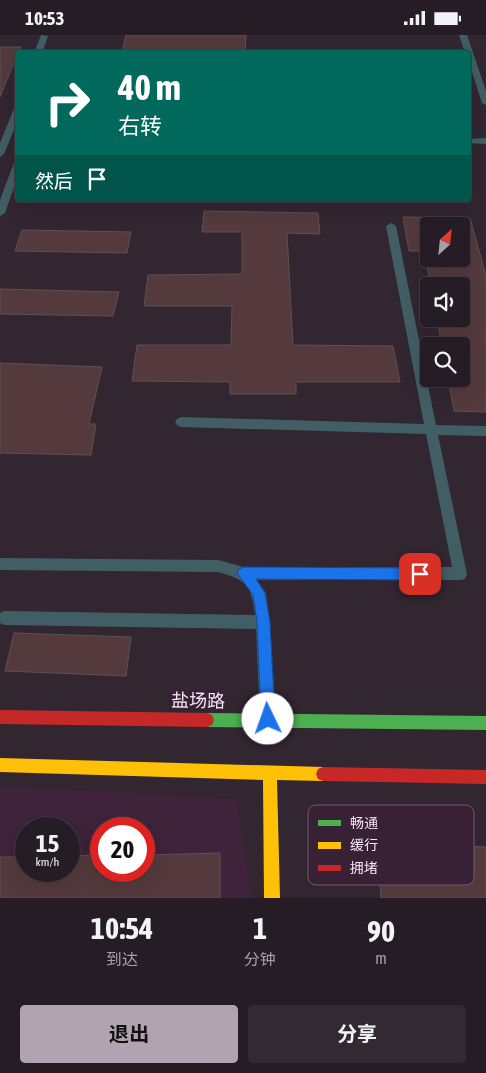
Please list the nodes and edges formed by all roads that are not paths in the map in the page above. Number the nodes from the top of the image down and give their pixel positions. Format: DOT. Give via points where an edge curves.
graph roads {
  1 [pos="463,35"];
  2 [pos="44,36"];
  3 [pos="39,50"];
  4 [pos="468,50"];
  5 [pos="471,59"];
  6 [pos="486,103"];
  7 [pos="15,115"];
  8 [pos="471,141"];
  9 [pos="486,141"];
  10 [pos="0,154"];
  11 [pos="15,170"];
  12 [pos="0,213"];
  13 [pos="392,226"];
  14 [pos="181,422"];
  15 [pos="430,429"];
  16 [pos="486,431"];
  17 [pos="0,564"];
  18 [pos="244,573"];
  19 [pos="4,618"];
  20 [pos="263,622"];
  21 [pos="0,717"];
  22 [pos="268,719"];
  23 [pos="486,723"];
  24 [pos="0,765"];
  25 [pos="270,773"];
  26 [pos="486,777"];
  27 [pos="272,898"];
  1 -- 4 [label="lane"];
  2 -- 3 [label="lane"];
  5 -- 6 [label="lane"];
  7 -- 10 [label="lane"];
  8 -- 9 [label="lane"];
  11 -- 12 [label="lane"];
  13 -- 15 [label="lane"];
  14 -- 15 [label="lane"];
  15 -- 16 [label="lane"];
  15 -- 18 [label="lane" via="460,574"];
  17 -- 18 [label="lane" via="218,566"];
  18 -- 20 [label="lane" via="259,593"];
  19 -- 20 [label="lane"];
  20 -- 22 [label="lane"];
  21 -- 22 [label="main road, 盐场路"];
  22 -- 23 [label="main road, 盐场路"];
  24 -- 25 [label="main road"];
  25 -- 26 [label="main road"];
  25 -- 27 [label="main road"];
}
